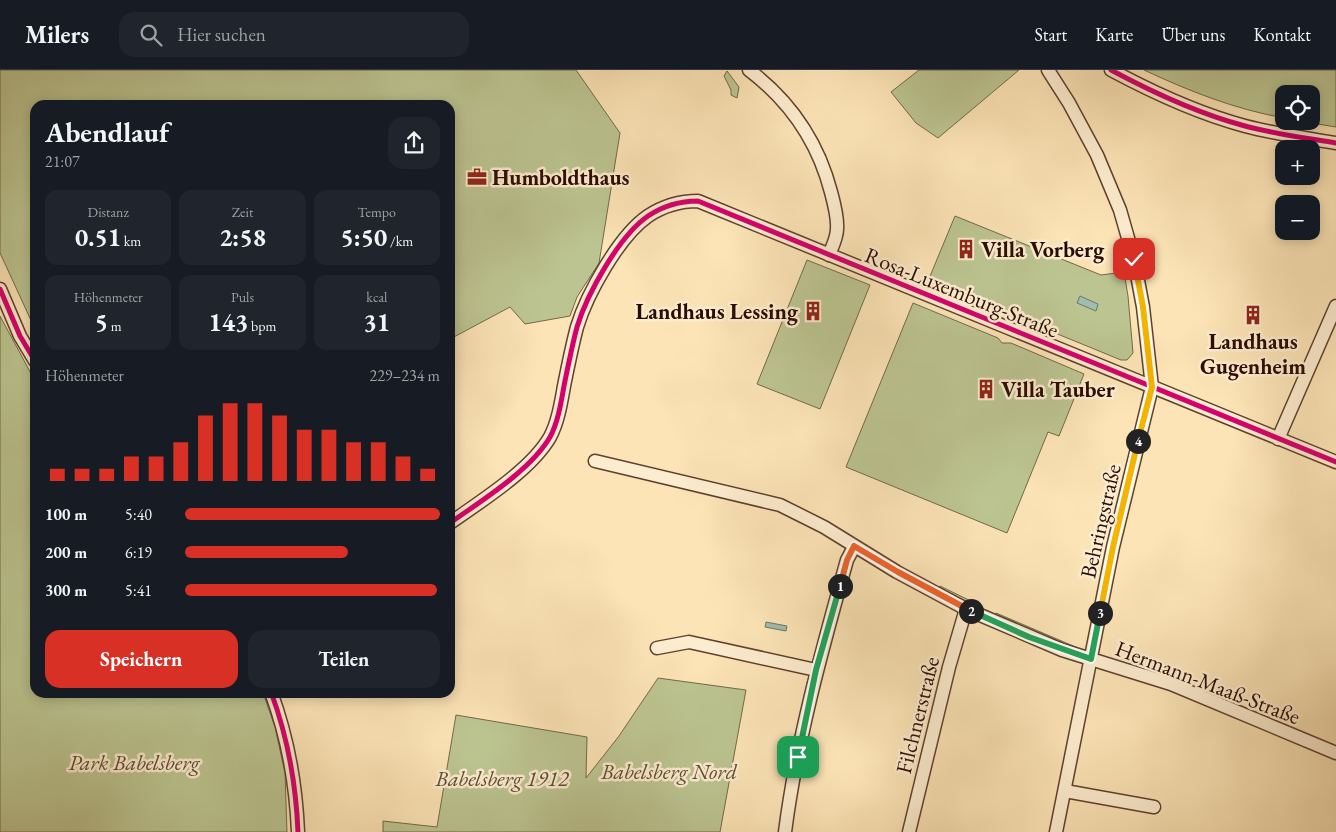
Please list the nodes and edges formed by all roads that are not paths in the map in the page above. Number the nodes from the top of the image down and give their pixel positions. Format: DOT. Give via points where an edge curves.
graph roads {
  1 [pos="749,70"];
  2 [pos="1048,70"];
  3 [pos="1111,70"];
  4 [pos="1336,143"];
  5 [pos="829,255"];
  6 [pos="0,290"];
  7 [pos="1336,306"];
  8 [pos="30,353"];
  9 [pos="1152,387"];
  10 [pos="1278,439"];
  11 [pos="595,461"];
  12 [pos="1336,462"];
  13 [pos="455,519"];
  14 [pos="854,546"];
  15 [pos="966,609"];
  16 [pos="657,648"];
  17 [pos="1091,659"];
  18 [pos="816,670"];
  19 [pos="273,698"];
  20 [pos="1336,754"];
  21 [pos="1065,791"];
  22 [pos="1154,807"];
  23 [pos="298,832"];
  24 [pos="786,832"];
  25 [pos="909,832"];
  26 [pos="1056,832"];
  1 -- 5 [label="street" via="788,106 802,124 822,162 833,198 837,230"];
  2 -- 9 [label="street, Behringstraße" via="1096,155 1120,210 1143,307"];
  3 -- 4 [label="street" via="1229,121 1277,134"];
  5 -- 9 [label="street, Rosa-Luxemburg-Straße"];
  5 -- 13 [label="street, Rosa-Luxemburg-Straße" via="698,201 677,203 656,211 626,238 599,278 578,325 559,414 549,439 528,463"];
  6 -- 8 [label="street"];
  7 -- 10 [label="street"];
  9 -- 10 [label="street, Rosa-Luxemburg-Straße"];
  9 -- 17 [label="street, Behringstraße" via="1113,547"];
  10 -- 12 [label="street, Rosa-Luxemburg-Straße"];
  11 -- 14 [label="street, Hermann-Maaß-Straße" via="780,505"];
  14 -- 15 [label="street, Hermann-Maaß-Straße"];
  14 -- 18 [label="street" via="847,560"];
  15 -- 17 [label="street, Hermann-Maaß-Straße" via="1029,637"];
  15 -- 25 [label="street, Filchnerstraße"];
  16 -- 18 [label="street" via="689,642"];
  17 -- 20 [label="street, Hermann-Maaß-Straße" via="1171,684"];
  17 -- 21 [label="street, Behringstraße"];
  18 -- 24 [label="street"];
  19 -- 23 [label="street" via="291,760"];
  21 -- 22 [label="street"];
  21 -- 26 [label="street, Behringstraße"];
}
